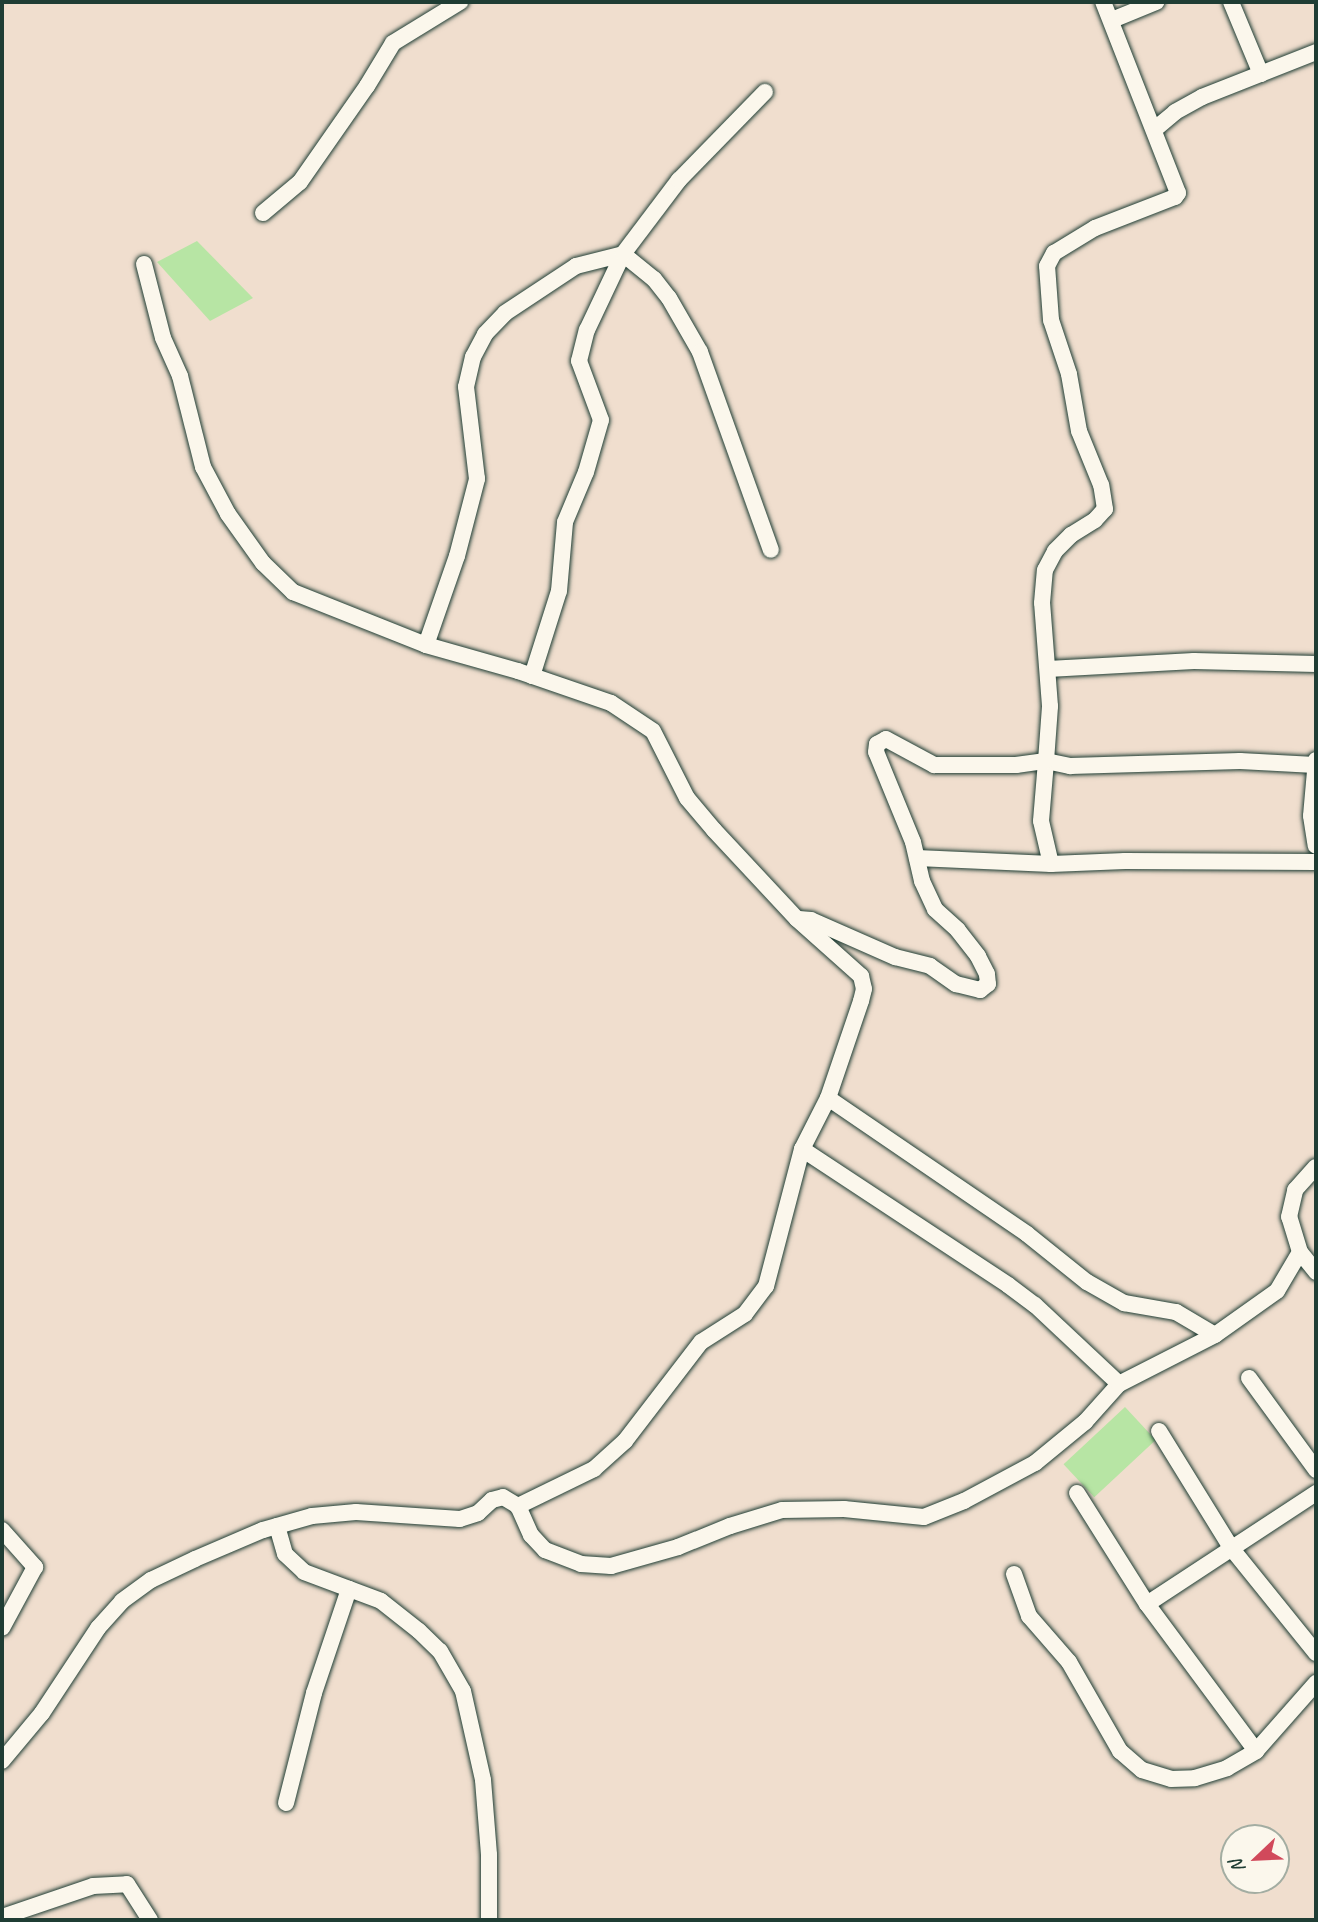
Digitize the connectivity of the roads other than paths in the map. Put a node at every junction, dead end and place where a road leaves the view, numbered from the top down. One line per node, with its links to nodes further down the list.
1 (460, 2): 10 (street)
2 (1103, 2): 5 (street)
3 (1156, 2): 5 (street)
4 (1231, 2): 7 (street)
5 (1112, 20): 9 (street)
6 (1316, 52): 7 (street)
7 (1261, 74): 9 (street)
8 (765, 92): 11 (street)
9 (1154, 129): 16 (street)
10 (263, 213)
11 (623, 254): 13 (street); 14 (street); 17 (street)
12 (144, 264): 14 (street)
13 (771, 550)
14 (426, 645): 17 (street)
15 (1316, 664): 16 (street)
16 (1048, 669): 18 (street)
17 (532, 676): 24 (street)
18 (1046, 761): 19 (street); 21 (street); 23 (street)
19 (1316, 763): 20 (street)
20 (1316, 846)
21 (917, 858): 23 (street); 24 (street)
22 (1316, 862): 23 (street)
23 (1051, 864)
24 (797, 919): 25 (street)
25 (828, 1098): 26 (street); 30 (street)
26 (802, 1149): 32 (street); 37 (street)
27 (1316, 1167): 28 (street)
28 (1300, 1252): 29 (street); 30 (street)
29 (1316, 1272)
30 (1215, 1335): 32 (street)
31 (1249, 1378): 34 (street)
32 (1119, 1384): 37 (street)
33 (1159, 1431): 40 (street)
34 (1316, 1470)
35 (1077, 1493): 43 (street)
36 (1316, 1493): 40 (street)
37 (518, 1506): 38 (street)
38 (277, 1526): 42 (street); 48 (street)
39 (2, 1530): 44 (street)
40 (1232, 1549): 43 (street); 45 (street)
41 (1014, 1574): 47 (street)
42 (349, 1589): 49 (street); 52 (street)
43 (1147, 1604): 47 (street)
44 (2, 1628)
45 (1316, 1653)
46 (1316, 1683): 47 (street)
47 (1256, 1751)
48 (2, 1762)
49 (286, 1803)
50 (2, 1917): 51 (street)
51 (150, 1920)
52 (489, 1920)

